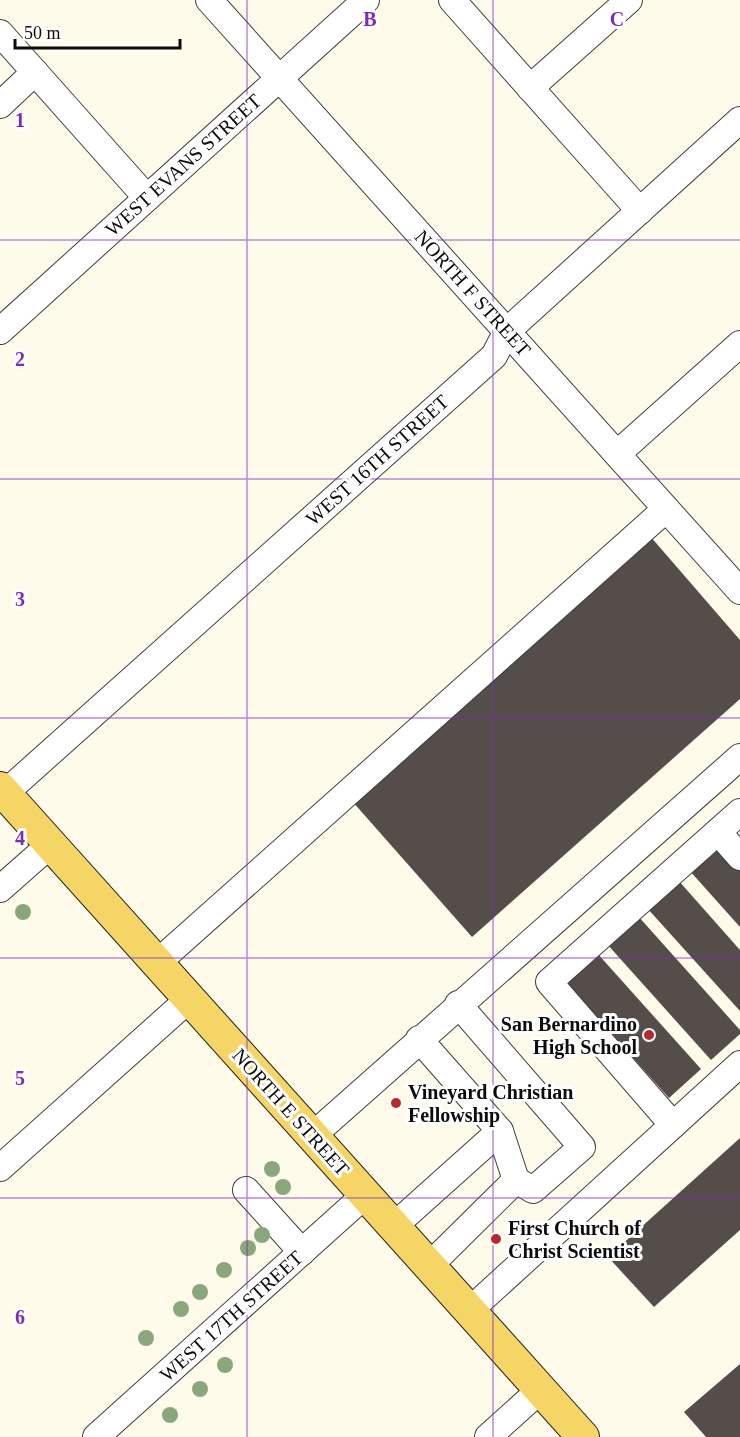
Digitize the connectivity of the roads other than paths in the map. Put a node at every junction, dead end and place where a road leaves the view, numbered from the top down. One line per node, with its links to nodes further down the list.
1 (210, 0): 7 (street, NORTH F STREET)
2 (366, 0): 7 (street, WEST EVANS STREET)
3 (452, 0): 8 (street)
4 (628, 0): 8 (street)
5 (0, 33): 6 (street)
6 (35, 72): 9 (street); 11 (street)
7 (279, 78): 11 (street, WEST EVANS STREET); 14 (street, NORTH F STREET)
8 (530, 88): 12 (street)
9 (0, 105)
10 (740, 120): 12 (street, WEST 16TH STREET)
11 (147, 198): 13 (street, WEST EVANS STREET)
12 (640, 211): 14 (street, WEST 16TH STREET)
13 (0, 331)
14 (507, 331): 16 (street, NORTH F STREET); 20 (street, WEST 16TH STREET)
15 (740, 344): 16 (street)
16 (617, 454): 17 (street, NORTH F STREET)
17 (666, 508): 18 (street, NORTH F STREET); 26 (street)
18 (739, 587)
19 (740, 757): 28 (street)
20 (2, 790): 23 (main road, NORTH E STREET)
21 (740, 812): 22 (street)
22 (718, 832): 24 (street); 31 (street)
23 (51, 844): 25 (street); 26 (main road, NORTH E STREET)
24 (740, 857)
25 (0, 890)
26 (157, 963): 27 (main road, NORTH E STREET)
27 (189, 999): 33 (main road, NORTH E STREET); 34 (street)
28 (458, 1004): 29 (street); 35 (street)
29 (419, 1039): 32 (street); 33 (street)
30 (740, 1064): 31 (street)
31 (673, 1125): 41 (street)
32 (500, 1131): 35 (street); 38 (street)
33 (312, 1136): 37 (main road, NORTH E STREET)
34 (0, 1168)
35 (516, 1180): 40 (street)
36 (246, 1190): 39 (street)
37 (365, 1195): 38 (main road, NORTH E STREET); 39 (street, WEST 17TH STREET)
38 (393, 1227): 40 (main road, NORTH E STREET)
39 (302, 1252): 43 (street, WEST 17TH STREET)
40 (429, 1266): 41 (main road, NORTH E STREET)
41 (469, 1311): 42 (main road, NORTH E STREET)
42 (540, 1390): 44 (street); 45 (main road, NORTH E STREET)
43 (96, 1437)
44 (488, 1437)
45 (583, 1437)

